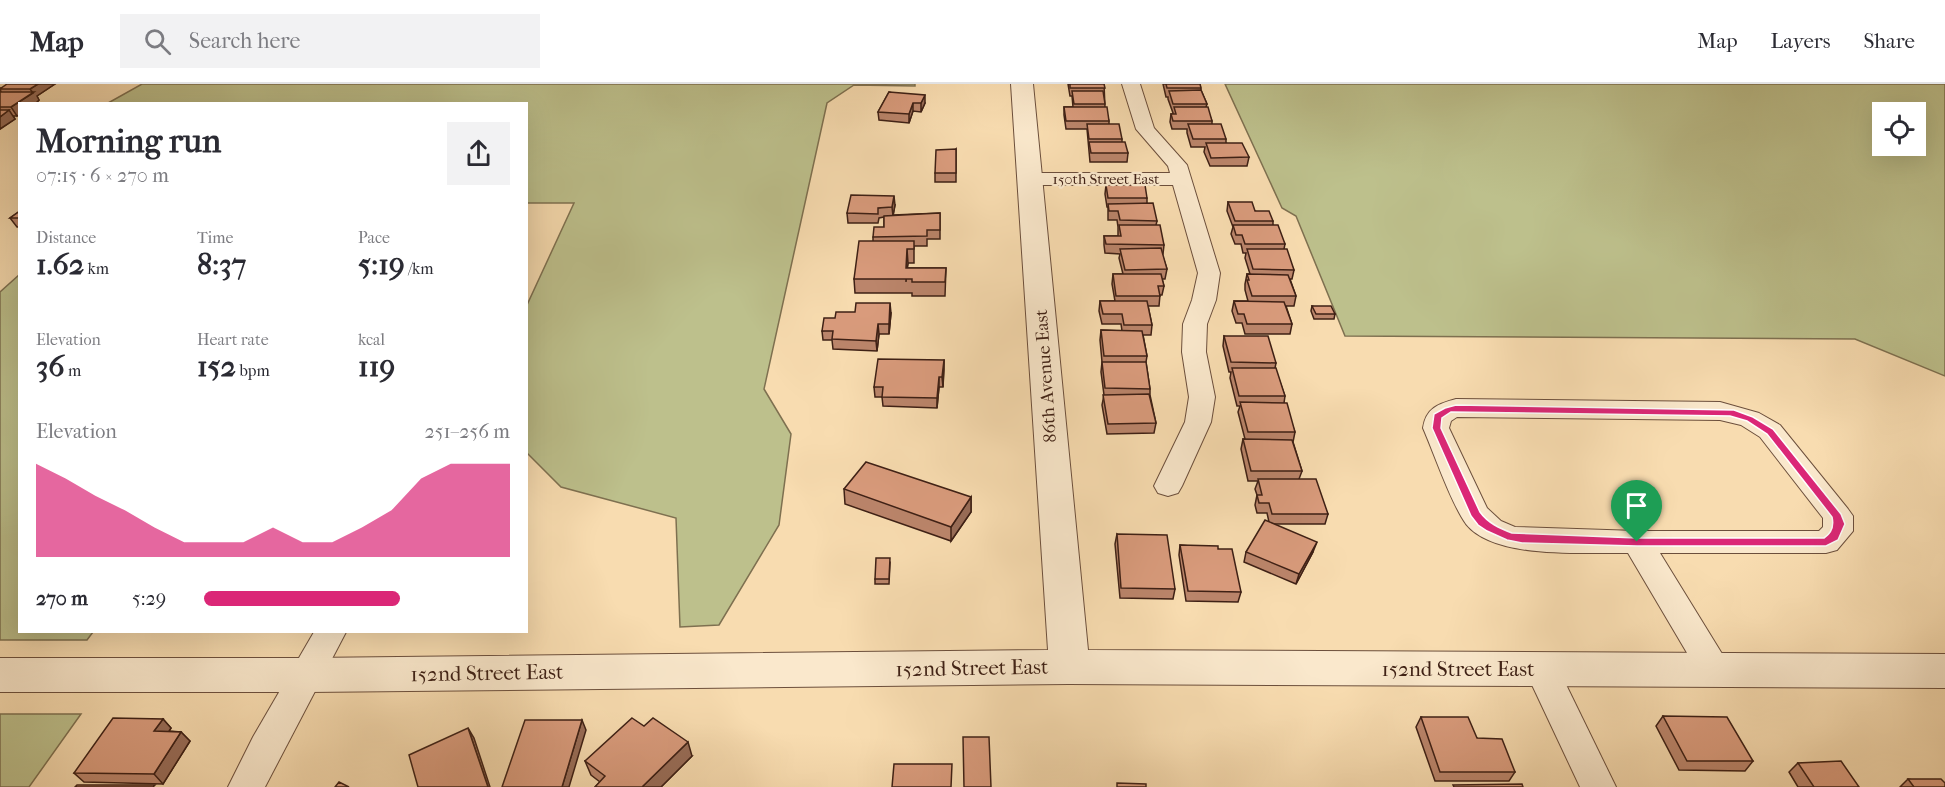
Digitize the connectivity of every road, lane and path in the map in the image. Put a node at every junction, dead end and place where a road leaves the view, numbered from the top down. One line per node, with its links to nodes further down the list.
1 (1022, 84): 3 (street, 86th Avenue East)
2 (1131, 84): 4 (street)
3 (1030, 179): 4 (street, 150th Street East); 8 (street, 86th Avenue East)
4 (1182, 179): 5 (street)
5 (1168, 486)
6 (1637, 542): 6 (street); 10 (street)
7 (330, 633): 13 (street)
8 (1069, 668): 9 (street, 152nd Street East); 13 (street, 152nd Street East)
9 (1542, 670): 10 (street, 152nd Street East); 15 (street)
10 (1715, 670): 11 (street, 152nd Street East)
11 (1945, 671)
12 (0, 675): 13 (street, 152nd Street East)
13 (309, 675): 14 (street)
14 (246, 787)
15 (1598, 787)

